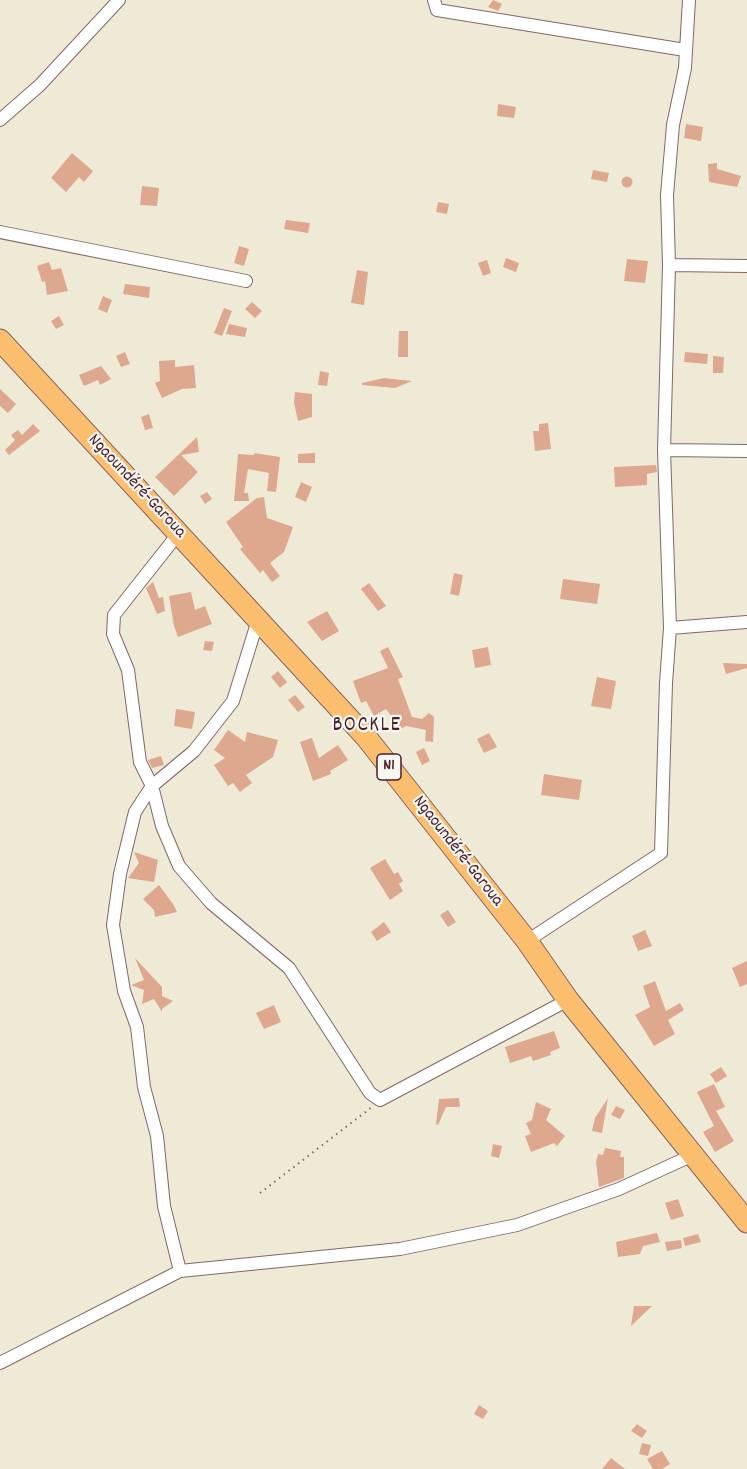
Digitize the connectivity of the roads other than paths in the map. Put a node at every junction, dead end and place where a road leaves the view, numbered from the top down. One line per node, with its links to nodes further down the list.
1 (119, 0): 5 (street)
2 (434, 0): 4 (street)
3 (689, 0): 4 (street)
4 (685, 50): 7 (street)
5 (0, 120)
6 (0, 232): 9 (street)
7 (669, 265): 8 (street); 11 (street)
8 (747, 266)
9 (246, 281)
10 (0, 340): 13 (highway, Ngaoundéré-Garoua / N1)
11 (664, 450): 12 (street); 16 (street)
12 (747, 451)
13 (178, 534): 14 (highway, Ngaoundéré-Garoua / N1); 17 (street)
14 (258, 620): 17 (street); 18 (highway, Ngaoundéré-Garoua / N1)
15 (747, 622): 16 (street)
16 (670, 628): 18 (street)
17 (152, 786): 19 (street); 22 (street)
18 (527, 941): 19 (highway, Ngaoundéré-Garoua / N1)
19 (568, 1000): 20 (highway, Ngaoundéré-Garoua / N1)
20 (693, 1155): 21 (highway, Ngaoundéré-Garoua / N1); 22 (street)
21 (747, 1222)
22 (180, 1271): 23 (street)
23 (0, 1363)

